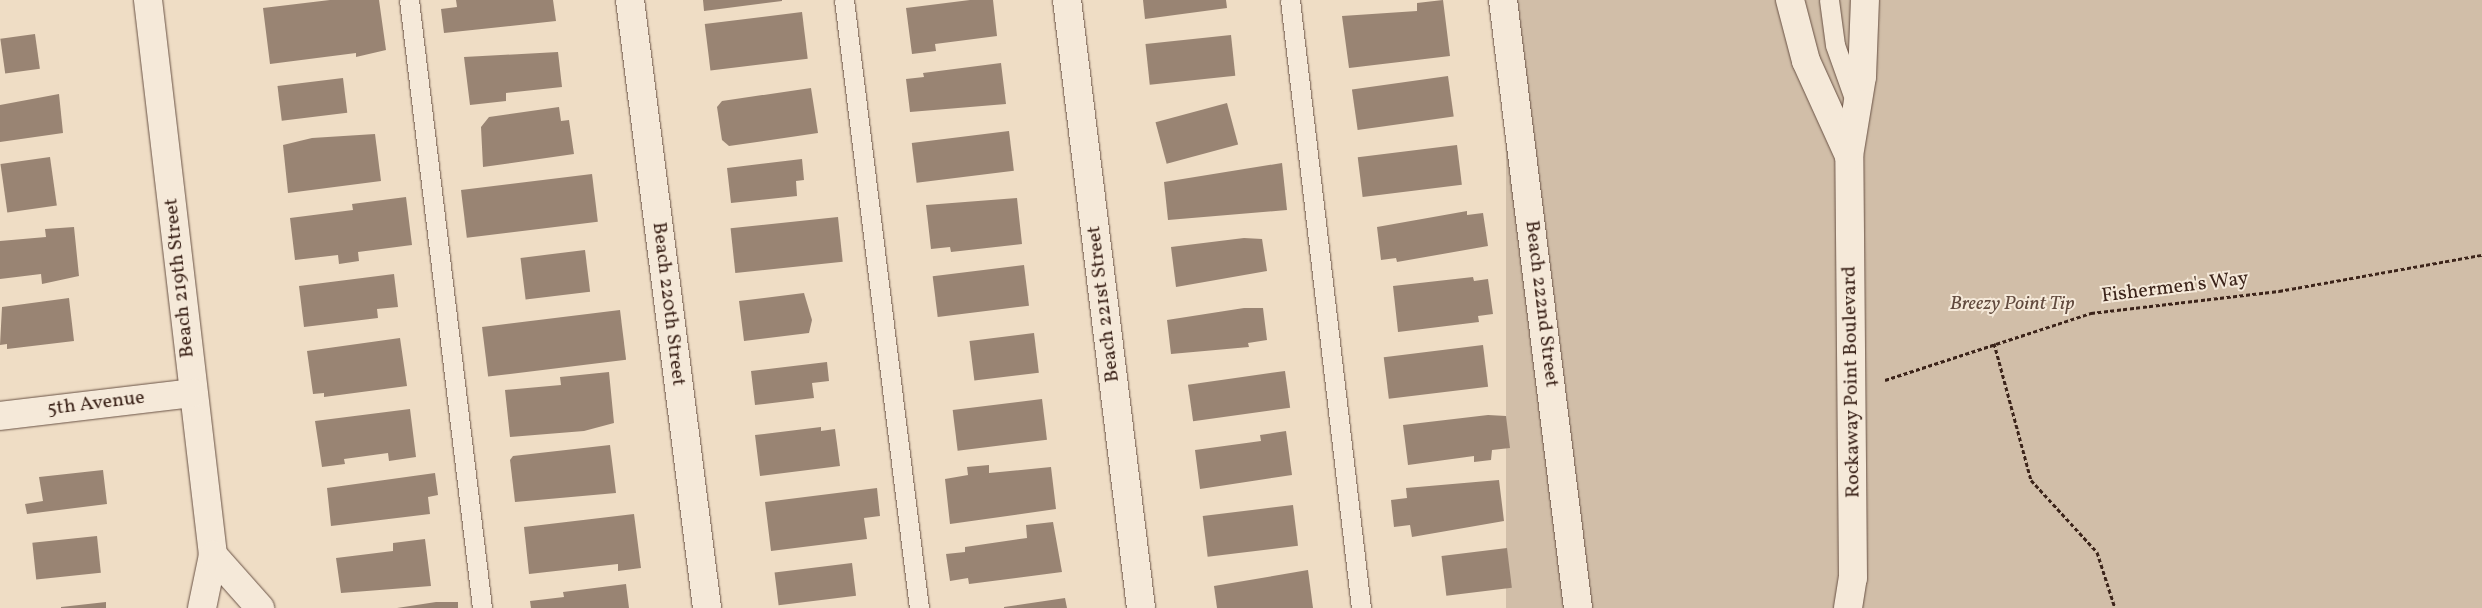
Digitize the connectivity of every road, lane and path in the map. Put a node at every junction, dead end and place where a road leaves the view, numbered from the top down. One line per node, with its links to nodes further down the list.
1 (148, 0): 16 (street, Beach 219th Street)
2 (409, 0): 23 (lane)
3 (630, 0): 24 (street, Beach 220th Street)
4 (844, 0): 25 (lane)
5 (1067, 0): 26 (street, Beach 221st Street)
6 (1290, 0): 27 (lane)
7 (1503, 0): 28 (street, Beach 222nd Street)
8 (1790, 0): 12 (street, Rockaway Point Boulevard)
9 (1829, 0): 11 (lane)
10 (1865, 0): 11 (street, Rockaway Point Boulevard)
11 (1857, 108): 12 (street, Rockaway Point Boulevard)
12 (1849, 156): 15 (street, Rockaway Point Boulevard)
13 (2482, 254): 14 (path, Fishermen's Way)
14 (1994, 343): 15 (path, Fishermen's Way); 30 (path)
15 (1851, 391): 29 (street, Rockaway Point Boulevard)
16 (193, 393): 17 (street, 5th Avenue); 18 (street, Beach 219th Street)
17 (0, 416)
18 (213, 555): 19 (street); 20 (street, Beach 219th Street)
19 (234, 577): 21 (street); 22 (street)
20 (202, 608)
21 (237, 608)
22 (260, 608)
23 (482, 608)
24 (707, 608)
25 (919, 608)
26 (1141, 608)
27 (1360, 608)
28 (1578, 608)
29 (1848, 608)
30 (2115, 608)

